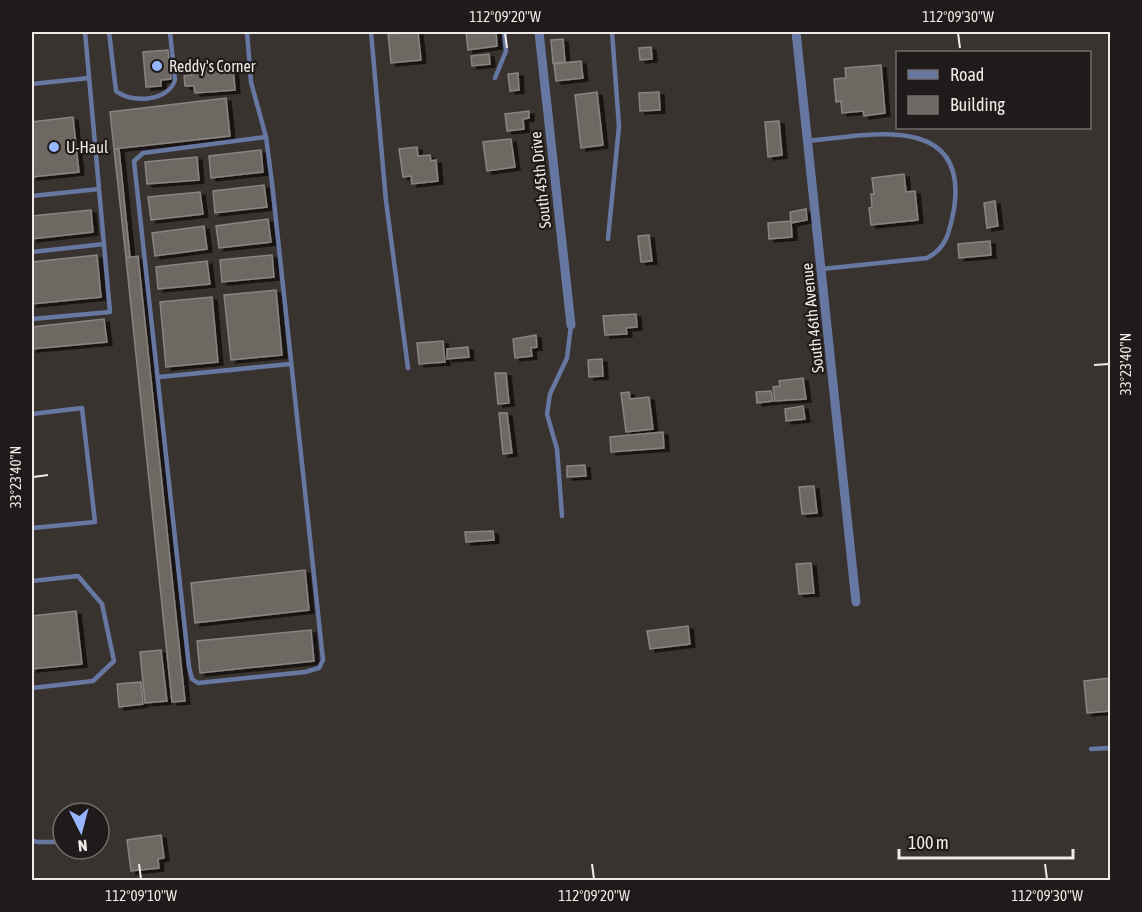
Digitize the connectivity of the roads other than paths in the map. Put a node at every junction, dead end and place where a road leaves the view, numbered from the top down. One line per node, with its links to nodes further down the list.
1 (85, 32): 10 (lane)
2 (109, 32): 3 (lane)
3 (170, 32)
4 (247, 32): 13 (lane)
5 (371, 32): 24 (lane)
6 (504, 32): 11 (lane)
7 (539, 32): 22 (street, South 45th Drive)
8 (612, 32): 17 (lane)
9 (796, 32): 14 (street, South 46th Avenue)
10 (89, 78): 12 (lane); 15 (lane)
11 (495, 78)
12 (32, 84)
13 (266, 137): 23 (lane); 25 (lane)
14 (808, 141): 20 (street, South 46th Avenue); 20 (lane)
15 (99, 189): 16 (lane); 18 (lane)
16 (32, 196)
17 (608, 239)
18 (104, 244): 19 (lane); 21 (lane)
19 (32, 252)
20 (822, 268): 30 (street, South 46th Avenue)
21 (32, 319)
22 (571, 325): 27 (lane)
23 (290, 364): 25 (lane); 25 (lane)
24 (408, 368)
25 (159, 377)
26 (32, 414): 28 (lane)
27 (562, 516)
28 (32, 528)
29 (32, 581): 31 (lane)
30 (856, 602)
31 (32, 688)
32 (1110, 748): 33 (lane)
33 (1090, 750)
34 (32, 840): 35 (lane)
35 (51, 842)

